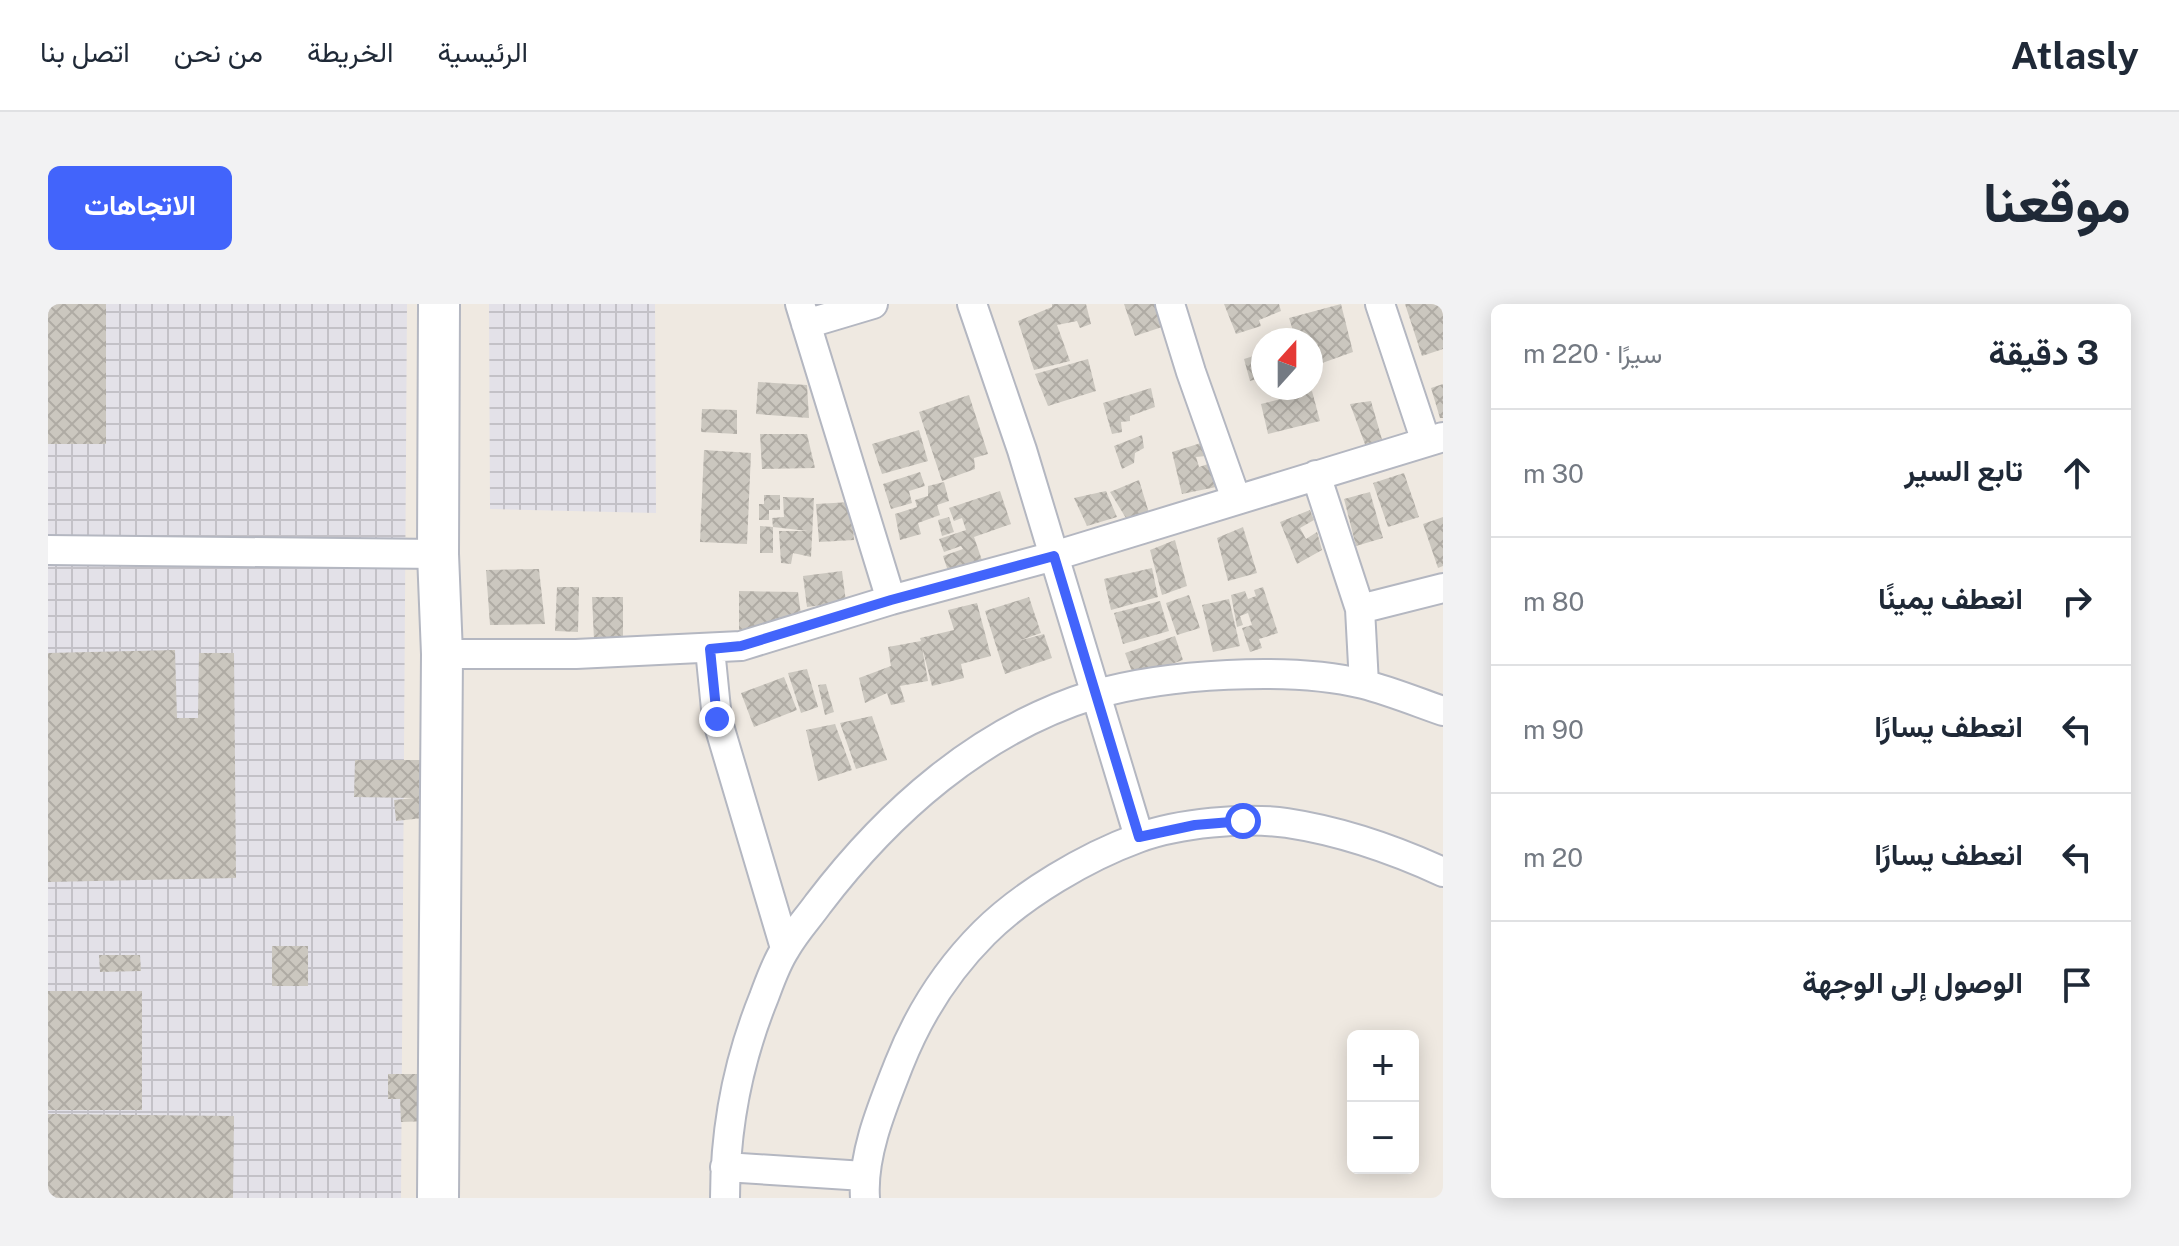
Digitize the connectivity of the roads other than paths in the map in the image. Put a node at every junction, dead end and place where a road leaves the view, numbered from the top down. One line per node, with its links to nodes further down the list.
1 (439, 304): 11 (street)
2 (873, 304): 6 (street)
3 (972, 304): 12 (street)
4 (1170, 304): 9 (street)
5 (1380, 304): 7 (street)
6 (803, 314): 14 (street)
7 (1435, 439): 8 (street)
8 (1316, 475): 9 (street); 15 (street)
9 (1236, 499): 12 (street)
10 (48, 550): 11 (street)
11 (438, 554): 17 (street)
12 (1054, 556): 14 (street); 19 (street)
13 (1443, 588): 15 (street)
14 (891, 600): 16 (street)
15 (1360, 609): 18 (street)
16 (710, 649): 17 (street); 23 (street)
17 (442, 654): 26 (street)
18 (1364, 684): 19 (street); 20 (street)
19 (1094, 695): 21 (street); 23 (street)
20 (1443, 711)
21 (1139, 837): 22 (street); 25 (street)
22 (1443, 872)
23 (785, 948): 24 (street)
24 (725, 1167): 25 (street); 27 (street)
25 (864, 1187)
26 (438, 1198)
27 (725, 1198)

